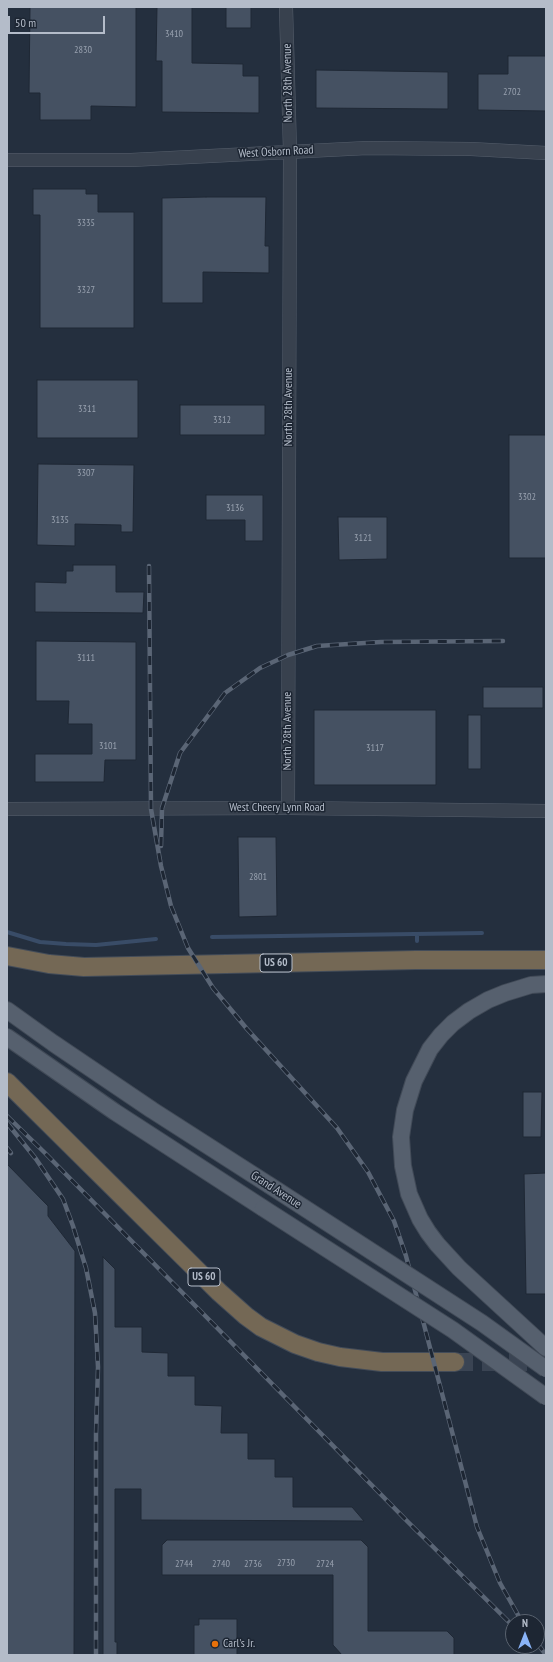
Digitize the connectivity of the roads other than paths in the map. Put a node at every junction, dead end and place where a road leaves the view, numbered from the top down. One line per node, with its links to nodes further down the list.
1 (286, 7): 2 (street, North 28th Avenue)
2 (290, 151): 3 (street, West Osborn Road); 4 (street, West Osborn Road); 5 (street, North 28th Avenue)
3 (546, 153)
4 (7, 160)
5 (288, 808): 6 (street, West Cheery Lynn Road); 7 (street, West Cheery Lynn Road)
6 (7, 809)
7 (546, 811)
8 (7, 956): 9 (highway, US 60)
9 (546, 960)
10 (546, 984): 14 (main road)
11 (7, 1010): 16 (main road, Grand Avenue, bridge)
12 (7, 1037): 17 (main road, Grand Avenue, bridge)
13 (7, 1082): 15 (highway, US 60)
14 (546, 1348)
15 (455, 1362)
16 (546, 1369)
17 (546, 1397)

